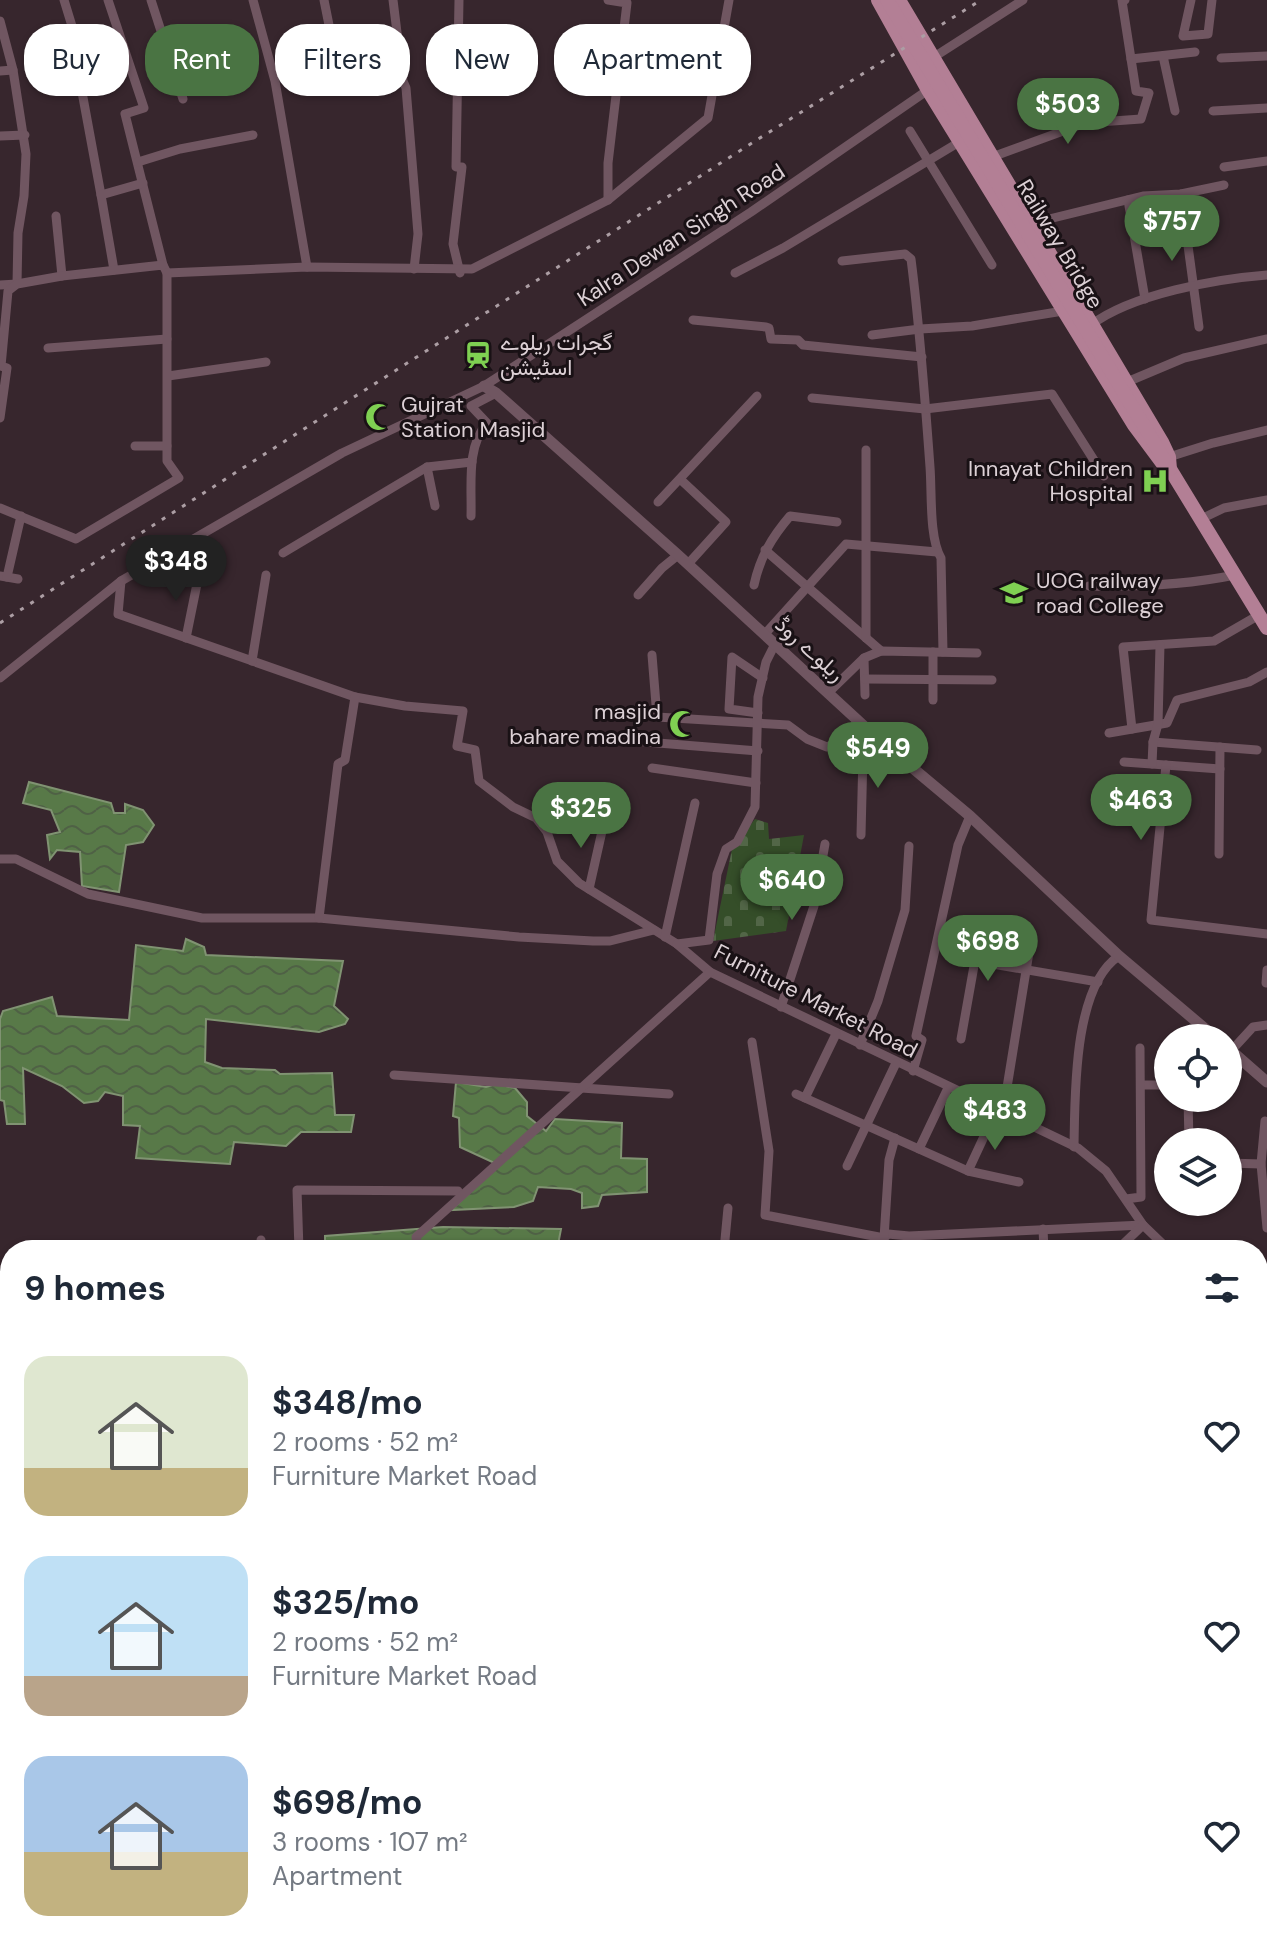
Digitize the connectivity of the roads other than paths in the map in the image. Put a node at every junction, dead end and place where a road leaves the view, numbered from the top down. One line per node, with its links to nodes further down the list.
1 (64, 0): 45 (street)
2 (108, 0): 39 (street)
3 (151, 0): 28 (street)
4 (253, 0): 52 (street)
5 (324, 0): 18 (street)
6 (393, 0): 54 (street)
7 (459, 0): 56 (street)
8 (608, 0): 46 (street)
9 (729, 0): 46 (street)
10 (878, 0): 27 (main road)
11 (887, 0): 88 (main road, Railway Bridge, bridge)
12 (899, 0): 22 (main road)
13 (1023, 0): 22 (street)
14 (1125, 0): 24 (street)
15 (1191, 0): 16 (street)
16 (1212, 0)
17 (0, 21): 25 (street)
18 (329, 24)
19 (1195, 52): 20 (street)
20 (1163, 56): 24 (street); 30 (street)
21 (1267, 56): 23 (street)
22 (934, 57): 37 (main road)
23 (1221, 58)
24 (1131, 59): 37 (street)
25 (13, 70): 26 (street); 33 (street)
26 (0, 71)
27 (928, 90): 36 (main road); 77 (street, Kalra Dewan Singh Road)
28 (183, 99)
29 (1267, 108): 31 (street)
30 (1175, 111)
31 (1213, 111)
32 (910, 131): 38 (street)
33 (25, 135): 35 (street); 60 (street)
34 (253, 135): 39 (street)
35 (0, 136)
36 (961, 141): 38 (street); 64 (main road)
37 (992, 157): 66 (main road)
38 (929, 161): 51 (street); 57 (street)
39 (138, 162): 42 (street)
40 (1267, 162): 41 (street)
41 (1224, 167)
42 (143, 183): 45 (street); 53 (street)
43 (1224, 185): 44 (street)
44 (1181, 194): 47 (street); 62 (street)
45 (101, 195): 55 (street)
46 (608, 200): 56 (street)
47 (1128, 200): 49 (street); 63 (street)
48 (56, 216): 59 (street)
49 (1049, 219)
50 (842, 261): 68 (street)
51 (992, 265)
52 (307, 267): 53 (street); 54 (street)
53 (165, 269): 55 (street); 70 (street)
54 (414, 269): 56 (street)
55 (114, 270): 59 (street)
56 (460, 272)
57 (735, 273)
58 (1267, 275): 62 (street)
59 (62, 276): 60 (street)
60 (17, 284): 61 (street); 82 (street)
61 (0, 285)
62 (1192, 287): 63 (street); 67 (street)
63 (1145, 299): 66 (street)
64 (1063, 311): 68 (street); 88 (main road)
65 (693, 320): 73 (street)
66 (1091, 325): 76 (main road)
67 (1199, 327)
68 (920, 329): 69 (street); 73 (street)
69 (872, 335)
70 (167, 339): 72 (street); 75 (street)
71 (1267, 339): 76 (street)
72 (48, 348)
73 (922, 357): 81 (street)
74 (266, 362): 75 (street)
75 (168, 376): 85 (street)
76 (1127, 382): 88 (main road)
77 (484, 386): 78 (street, ریلوے روڈ); 111 (street, Kalra Dewan Singh Road)
78 (496, 393): 87 (street); 104 (street, ریلوے روڈ)
79 (757, 396): 91 (street)
80 (812, 398): 81 (street)
81 (925, 409): 90 (street); 102 (street)
82 (0, 418)
83 (1267, 430): 88 (street)
84 (135, 446): 85 (street)
85 (167, 446): 96 (street)
86 (866, 450): 100 (street)
87 (472, 462): 89 (street); 97 (street)
88 (1170, 463): 98 (main road)
89 (427, 467): 94 (street); 103 (street)
90 (1104, 476)
91 (680, 479): 93 (street); 105 (street)
92 (1267, 500): 98 (street)
93 (658, 502)
94 (435, 506)
95 (0, 508): 96 (street)
96 (21, 516): 109 (street)
97 (471, 516)
98 (1201, 519): 108 (main road)
99 (837, 522): 101 (street)
100 (866, 546): 102 (street); 114 (street); 119 (street)
101 (765, 550): 112 (street); 114 (street)
102 (937, 552): 123 (street)
103 (283, 553)
104 (678, 555): 105 (street, ریلوے روڈ); 115 (street)
105 (688, 564): 117 (street, ریلوے روڈ)
106 (199, 574): 118 (street)
107 (266, 575): 127 (street)
108 (1235, 575): 113 (street); 116 (main road)
109 (4, 576): 110 (street)
110 (18, 579)
111 (121, 581): 118 (street, Furniture Market Road); 129 (street, Kalra Dewan Singh Road)
112 (754, 585)
113 (1089, 586)
114 (808, 587): 117 (street); 119 (street)
115 (638, 595)
116 (1263, 621): 121 (street)
117 (764, 635): 120 (street, ریلوے روڈ)
118 (186, 638): 127 (street, Furniture Market Road)
119 (866, 638): 122 (street)
120 (775, 644): 130 (street, Furniture Market Road); 134 (street, ریلوے روڈ)
121 (1160, 645): 140 (street); 142 (street)
122 (881, 651): 123 (street); 126 (street)
123 (938, 652): 124 (street); 132 (street)
124 (977, 653)
125 (652, 655): 141 (street)
126 (864, 658): 131 (street); 134 (street)
127 (252, 661): 136 (street, Furniture Market Road)
128 (1267, 672): 140 (street)
129 (0, 678)
130 (763, 678): 138 (street, Furniture Market Road); 138 (street)
131 (865, 679): 132 (street); 135 (street)
132 (933, 679): 133 (street); 137 (street)
133 (992, 680)
134 (828, 693): 139 (street, ریلوے روڈ)
135 (865, 695)
136 (355, 697): 164 (street, Furniture Market Road); 165 (street)
137 (933, 700)
138 (758, 713): 141 (street, Furniture Market Road)
139 (859, 721): 141 (street); 144 (street, ریلوے روڈ)
140 (1158, 724): 142 (street); 146 (street)
141 (758, 725): 149 (street, Furniture Market Road)
142 (1132, 729): 143 (street)
143 (1109, 733)
144 (878, 739): 157 (street, ریلوے روڈ); 159 (street)
145 (633, 741): 149 (street)
146 (1153, 742): 147 (street); 151 (street)
147 (1220, 747): 148 (street); 154 (street)
148 (1257, 750)
149 (758, 751): 155 (street, Furniture Market Road)
150 (1124, 762): 151 (street)
151 (1152, 764): 152 (street)
152 (1166, 765): 154 (street); 169 (street)
153 (652, 768): 155 (street)
154 (1220, 769): 162 (street)
155 (756, 783): 171 (street, Furniture Market Road)
156 (695, 803): 170 (street)
157 (970, 816): 172 (street, ریلوے روڈ); 190 (street)
158 (605, 818): 164 (street)
159 (861, 835)
160 (825, 844): 179 (street)
161 (909, 846): 186 (street)
162 (1219, 854)
163 (0, 859): 165 (street)
164 (589, 889): 167 (street, Furniture Market Road)
165 (319, 918): 167 (street)
166 (982, 921): 173 (street)
167 (654, 930): 170 (street, Furniture Market Road)
168 (1032, 934): 175 (street)
169 (1267, 934)
170 (665, 937): 171 (street, Furniture Market Road)
171 (677, 944): 176 (street, Furniture Market Road)
172 (1119, 956): 177 (street); 180 (street, ریلوے روڈ)
173 (975, 961): 175 (street); 184 (street)
174 (1267, 970): 178 (street)
175 (1026, 971): 177 (street); 198 (street)
176 (710, 972): 179 (street, Furniture Market Road); 195 (street)
177 (1098, 982): 202 (street)
178 (1266, 983)
179 (781, 1007): 182 (street, Furniture Market Road)
180 (1199, 1024)
181 (1267, 1025): 183 (street)
182 (836, 1034): 186 (street, Furniture Market Road); 200 (street)
183 (1242, 1038)
184 (961, 1039)
185 (752, 1042): 215 (street)
186 (860, 1045): 189 (street, Furniture Market Road)
187 (1140, 1048): 193 (street)
188 (1242, 1060): 192 (street)
189 (896, 1063): 190 (street, Furniture Market Road); 200 (street)
190 (913, 1071): 196 (street, Furniture Market Road)
191 (394, 1075): 195 (street)
192 (1267, 1082)
193 (1141, 1085): 194 (street); 210 (street)
194 (1154, 1085)
195 (580, 1087): 197 (street); 217 (street)
196 (948, 1088): 198 (street, Furniture Market Road); 203 (street)
197 (669, 1094)
198 (1003, 1112): 202 (street, Furniture Market Road); 207 (street)
199 (1265, 1121): 205 (street)
200 (865, 1125): 201 (street); 206 (street)
201 (895, 1138): 203 (street); 215 (street)
202 (1074, 1147): 210 (street, Furniture Market Road)
203 (919, 1149): 207 (street)
204 (1242, 1163): 205 (street)
205 (1261, 1164): 213 (street)
206 (847, 1166)
207 (968, 1171): 208 (street)
208 (1019, 1182)
209 (458, 1191): 216 (street)
210 (1126, 1199): 212 (street, Furniture Market Road)
211 (728, 1208): 218 (street)
212 (1143, 1225): 214 (street); 221 (street); 222 (street, Furniture Market Road)
213 (1267, 1228)
214 (1043, 1229): 215 (street); 220 (street)
215 (886, 1236): 219 (street)
216 (299, 1240)
217 (417, 1240)
218 (725, 1240)
219 (886, 1240)
220 (1044, 1240)
221 (1127, 1240)
222 (1159, 1240)

